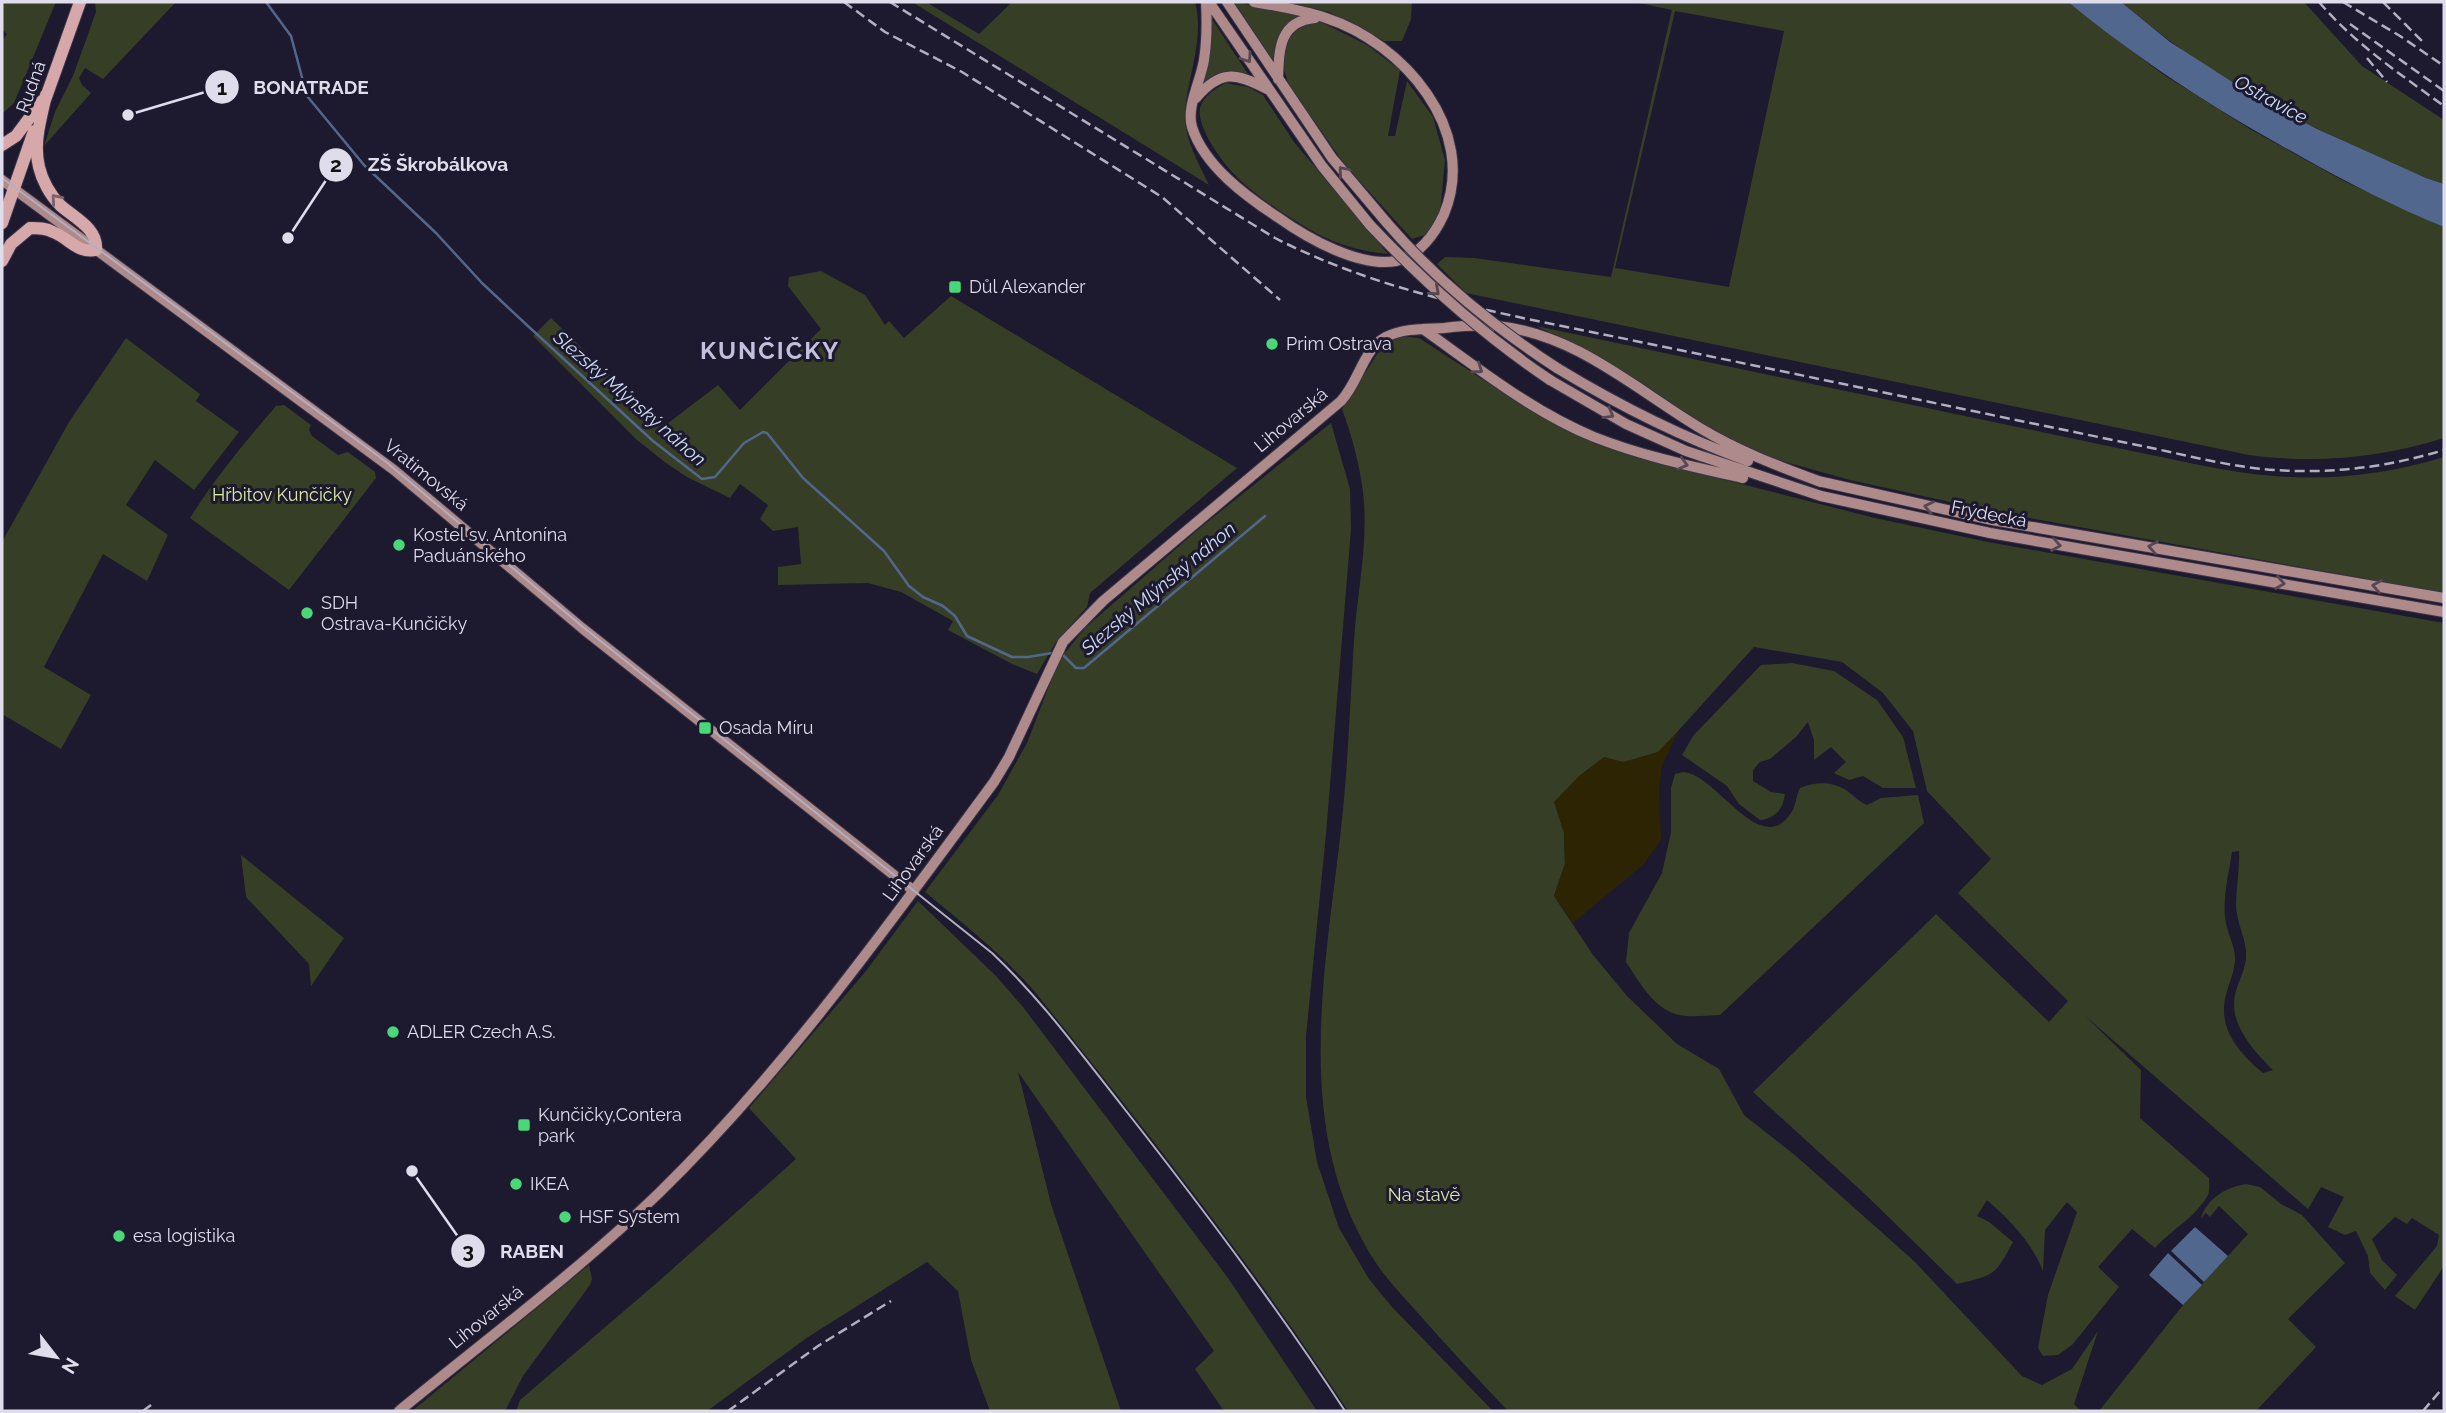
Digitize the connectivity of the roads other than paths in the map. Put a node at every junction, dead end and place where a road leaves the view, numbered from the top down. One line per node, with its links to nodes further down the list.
1 (80, 2): 8 (main road, Rudná)
2 (1208, 2): 7 (main road, Frýdecká, one-way to 7); 9 (main road)
3 (1227, 2): 6 (main road, Frýdecká)
4 (1254, 2): 5 (main road)
5 (1327, 18): 6 (main road); 9 (main road)
6 (1278, 79): 17 (main road, Frýdecká, one-way to 6, bridge)
7 (1268, 89): 9 (main road); 18 (main road, Frýdecká, one-way to 18, bridge)
8 (46, 95): 10 (main road); 12 (main road, Rudná); 14 (main road, one-way to 8)
9 (1194, 100)
10 (2, 145)
11 (2, 180): 12 (main road, Vratimovská)
12 (14, 189): 13 (main road, Rudná); 14 (main road, Vratimovská)
13 (2, 223)
14 (96, 250): 15 (main road); 21 (main road, Vratimovská)
15 (2, 261)
16 (1423, 329): 17 (main road, Lihovarská); 18 (main road, one-way to 18); 21 (main road, Lihovarská)
17 (1821, 482): 19 (main road, Frýdecká, one-way to 17)
18 (1821, 496): 20 (main road, Frýdecká, one-way to 20)
19 (2444, 598)
20 (2444, 612)
21 (914, 891): 22 (main road, Lihovarská)
22 (399, 1411)

